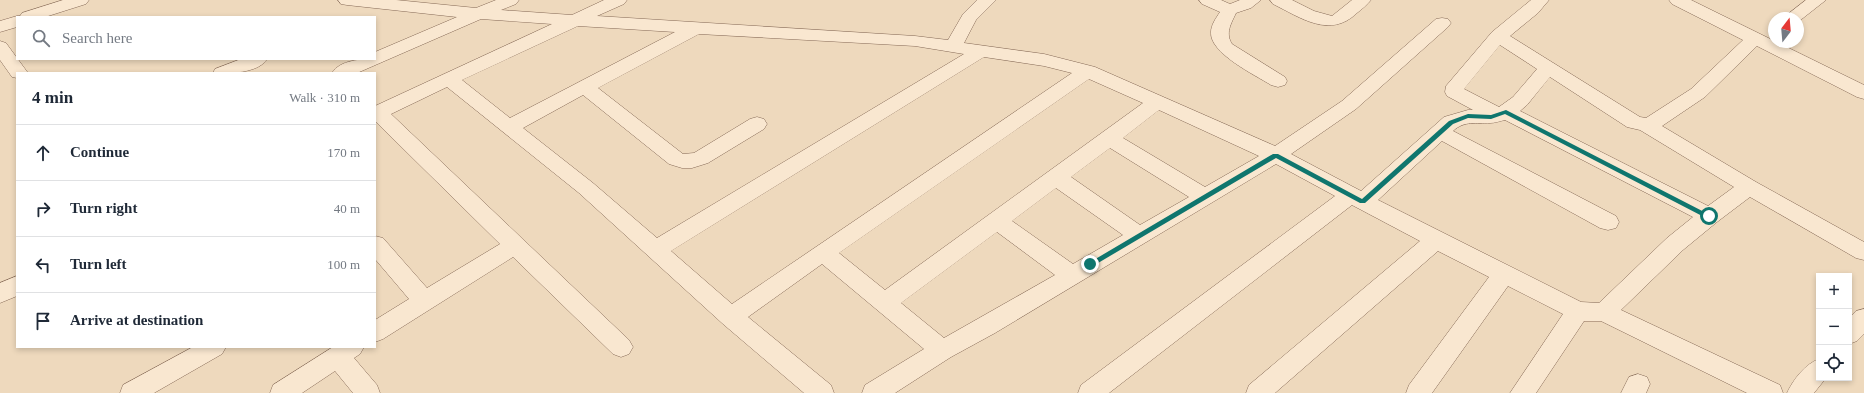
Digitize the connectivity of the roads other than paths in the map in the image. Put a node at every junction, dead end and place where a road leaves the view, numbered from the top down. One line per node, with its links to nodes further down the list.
1 (80, 0): 17 (street)
2 (347, 0): 13 (street)
3 (510, 0): 16 (street)
4 (618, 0): 19 (street)
5 (987, 0): 27 (street)
6 (1208, 0): 14 (street)
7 (1252, 0): 14 (street)
8 (1279, 0): 9 (street)
9 (1362, 0)
10 (1540, 0): 24 (street)
11 (1817, 0): 15 (street)
12 (1689, 2): 25 (street)
13 (402, 3): 16 (street); 18 (street)
14 (1230, 9): 38 (street)
15 (1800, 12)
16 (481, 14): 19 (street); 29 (street)
17 (31, 16)
18 (369, 16)
19 (578, 20): 23 (street); 37 (street)
20 (16, 21): 22 (street)
21 (1442, 23): 49 (street)
22 (0, 27)
23 (695, 29): 27 (street); 39 (street)
24 (1498, 36): 32 (street); 42 (street)
25 (1763, 37): 40 (street); 45 (street)
26 (0, 47): 34 (street)
27 (953, 47): 28 (street)
28 (982, 51): 33 (street); 61 (street)
29 (376, 58)
30 (255, 60): 35 (street)
31 (372, 60): 36 (street)
32 (1548, 67): 42 (street); 45 (street)
33 (1088, 71): 41 (street); 62 (street)
34 (18, 72)
35 (225, 72)
36 (342, 72)
37 (450, 80): 43 (street); 46 (street)
38 (1278, 81)
39 (585, 87): 44 (street); 46 (street)
40 (1864, 93)
41 (1158, 102): 48 (street); 49 (street)
42 (1502, 113): 47 (street); 54 (street)
43 (376, 114): 59 (street)
44 (757, 124)
45 (1646, 125): 51 (street)
46 (508, 127): 61 (street)
47 (1440, 132): 53 (street); 56 (street)
48 (1109, 138): 50 (street); 52 (street)
49 (1276, 155): 52 (street); 53 (street)
50 (1056, 177): 55 (street); 57 (street)
51 (1749, 187): 54 (street); 63 (street)
52 (1205, 196): 57 (street)
53 (1357, 199): 58 (street); 87 (street)
54 (1709, 216): 71 (street)
55 (997, 221): 65 (street); 69 (street)
56 (1608, 222)
57 (1139, 235): 65 (street)
58 (1436, 240): 64 (street); 88 (street)
59 (515, 245): 68 (street); 76 (street)
60 (377, 250): 68 (street)
61 (655, 250): 72 (street)
62 (823, 252): 69 (street); 72 (street)
63 (1864, 252)
64 (1504, 274): 70 (street); 89 (street)
65 (1072, 275): 78 (street)
66 (16, 286): 67 (street)
67 (0, 294)
68 (424, 300): 74 (street)
69 (885, 303): 78 (street)
70 (1578, 311): 71 (street); 90 (street)
71 (1604, 312): 81 (street)
72 (731, 317): 85 (street)
73 (1864, 318): 75 (street)
74 (376, 331)
75 (1852, 331)
76 (621, 347)
77 (212, 348): 82 (street)
78 (942, 350): 86 (street)
79 (345, 352): 83 (street); 84 (street)
80 (1816, 373): 91 (street)
81 (1760, 391)
82 (132, 393)
83 (282, 393)
84 (368, 393)
85 (822, 393)
86 (874, 393)
87 (1090, 393)
88 (1258, 393)
89 (1418, 393)
90 (1522, 393)
91 (1799, 393)

